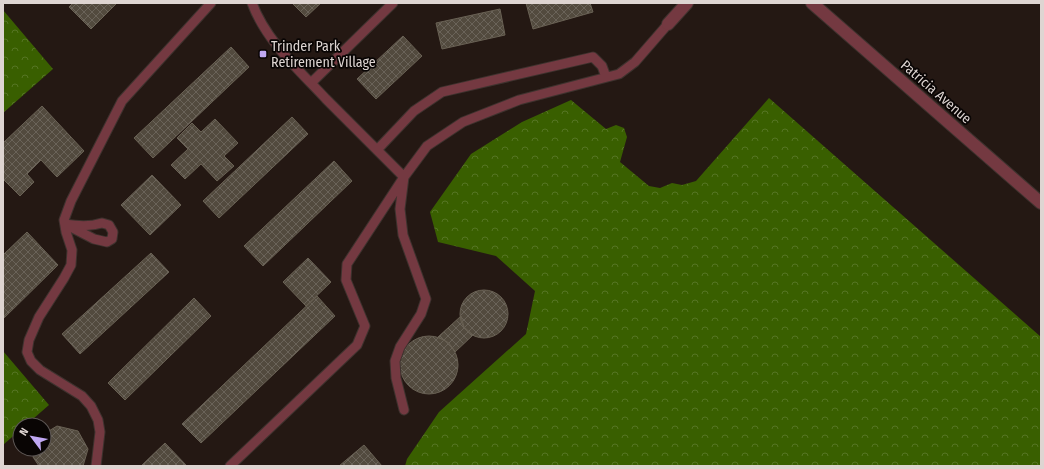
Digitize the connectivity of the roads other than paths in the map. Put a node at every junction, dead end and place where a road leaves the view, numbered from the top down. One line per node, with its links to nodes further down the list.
1 (211, 3): 12 (lane)
2 (252, 3): 8 (lane)
3 (393, 3): 8 (lane)
4 (687, 3): 6 (street)
5 (812, 3): 11 (street, Patricia Avenue)
6 (668, 24): 7 (lane)
7 (606, 77): 9 (lane); 10 (lane)
8 (311, 83): 9 (lane)
9 (377, 150): 10 (lane)
10 (404, 177): 13 (lane); 15 (lane)
11 (1041, 203)
12 (64, 224): 12 (lane); 14 (lane)
13 (404, 410)
14 (96, 466)
15 (230, 466)

